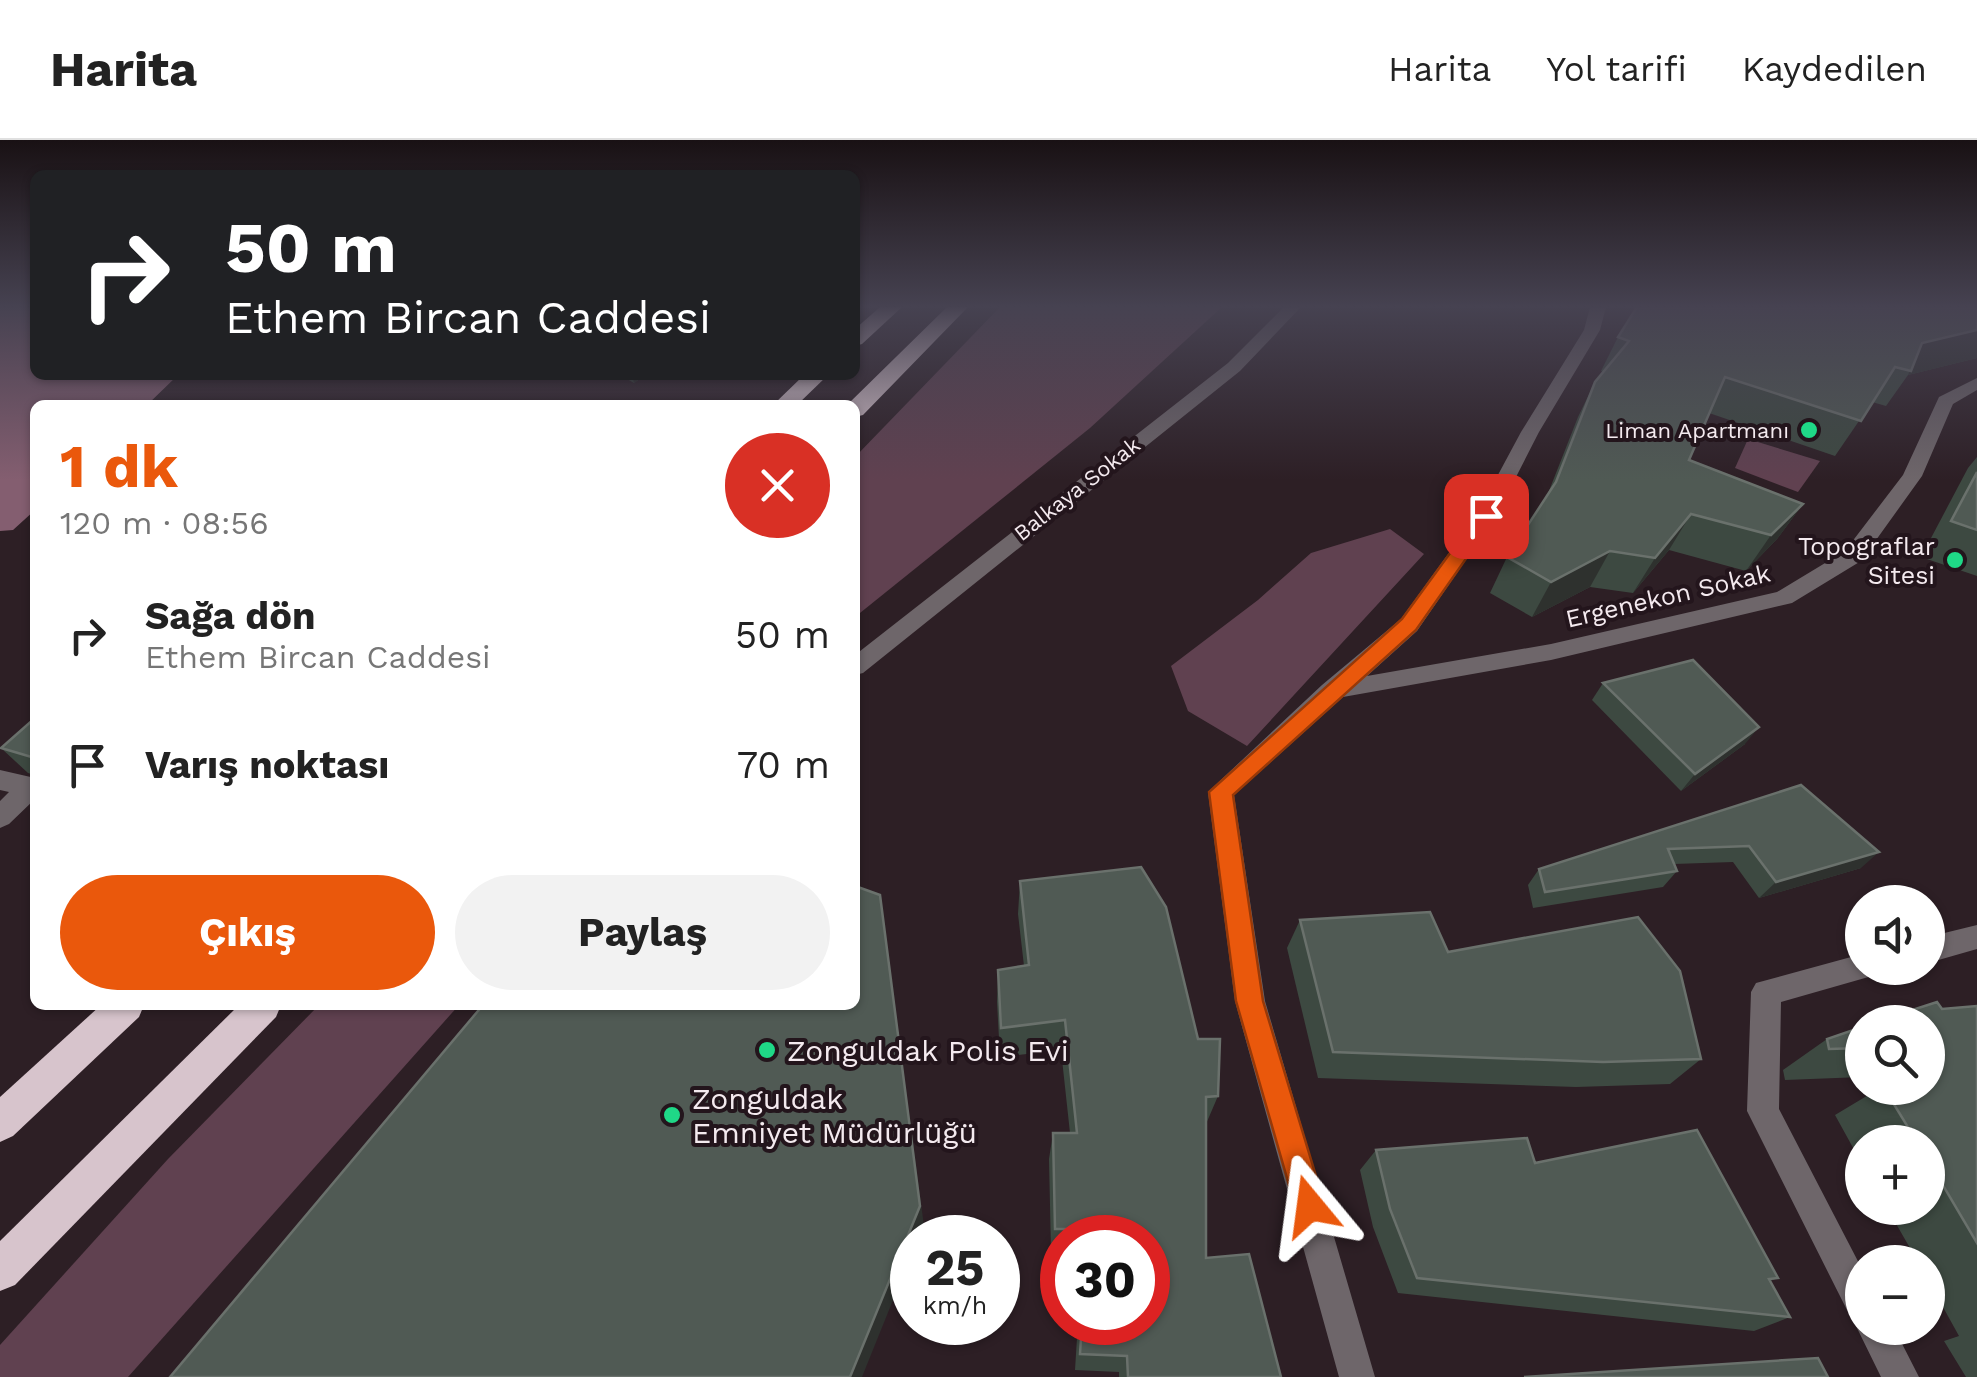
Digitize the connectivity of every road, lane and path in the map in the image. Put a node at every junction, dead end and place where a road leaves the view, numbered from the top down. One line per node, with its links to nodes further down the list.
1 (900, 365): 7 (highway)
2 (1236, 365): 8 (street, Balkaya Sokak)
3 (1571, 365): 9 (street)
4 (812, 380): 6 (highway)
5 (1977, 382): 9 (street, Ergenekon Sokak)
6 (790, 400)
7 (860, 405)
8 (860, 663)
9 (1330, 691): 23 (street)
10 (0, 780): 11 (street)
11 (30, 787)
12 (30, 788): 13 (street)
13 (0, 817)
14 (1974, 941): 15 (street)
15 (1945, 947)
16 (1845, 971): 21 (street)
17 (121, 1010): 19 (highway)
18 (258, 1010): 20 (highway)
19 (0, 1123)
20 (0, 1270)
21 (1845, 1271)
22 (1884, 1345): 24 (street)
23 (1357, 1377)
24 (1901, 1377)

